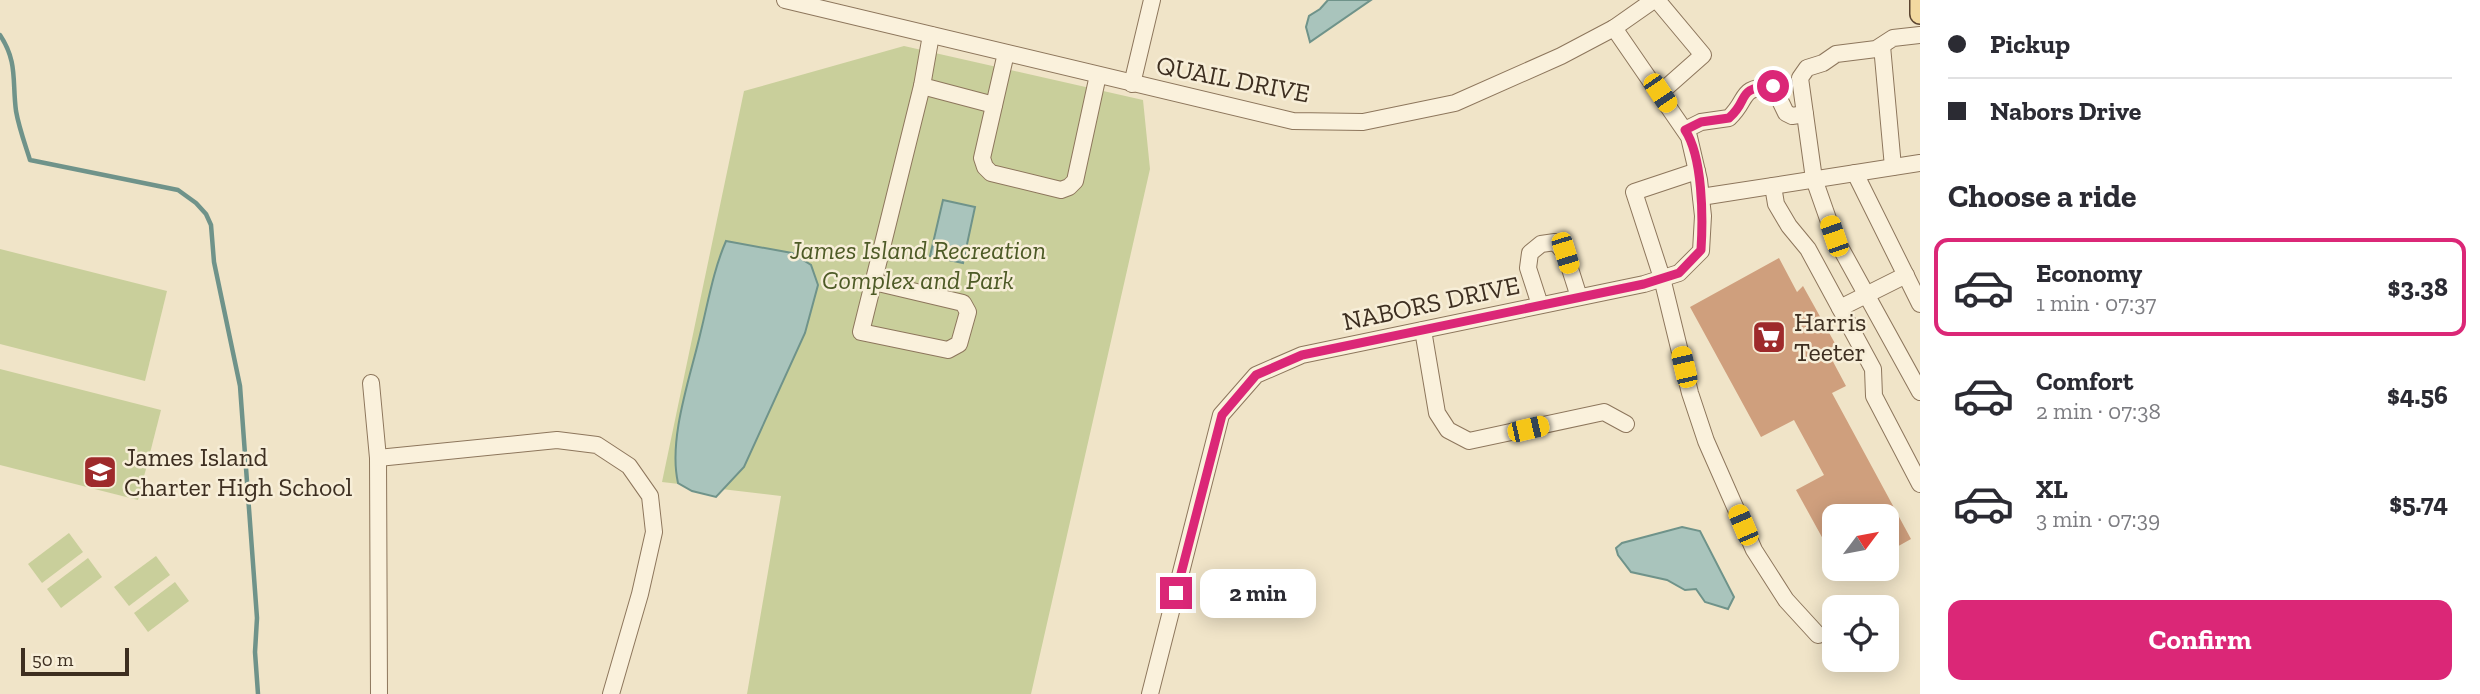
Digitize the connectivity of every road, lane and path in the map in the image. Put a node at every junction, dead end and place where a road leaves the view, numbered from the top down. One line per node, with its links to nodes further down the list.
1 (785, 0): 8 (street, QUAIL DRIVE)
2 (1152, 0): 12 (street)
3 (1656, 0): 6 (street, QUAIL DRIVE); 14 (street)
4 (1920, 0): 5 (main road)
5 (1920, 14)
6 (1614, 27): 12 (street, QUAIL DRIVE); 14 (street, NABORS DRIVE)
7 (1920, 35): 9 (street)
8 (931, 36): 10 (street, QUAIL DRIVE); 13 (street)
9 (1882, 46): 16 (street); 19 (street)
10 (1006, 53): 11 (street, QUAIL DRIVE); 15 (street)
11 (1098, 75): 12 (street, QUAIL DRIVE); 15 (street)
12 (1132, 84)
13 (922, 86): 15 (street); 27 (street)
14 (1660, 93): 17 (street, NABORS DRIVE)
15 (994, 105)
16 (1805, 114): 17 (street); 22 (street)
17 (1685, 130): 20 (street, NABORS DRIVE)
18 (1920, 163): 19 (street)
19 (1893, 167): 21 (street)
20 (1697, 171): 24 (street, NABORS DRIVE); 26 (street)
21 (1855, 173): 22 (street); 25 (street)
22 (1814, 179): 23 (street); 28 (street)
23 (1773, 186): 24 (street); 32 (street)
24 (1701, 197): 26 (street, NABORS DRIVE)
25 (1906, 275): 28 (street); 30 (street)
26 (1662, 278): 29 (street, NABORS DRIVE); 39 (street)
27 (874, 282): 27 (street)
28 (1866, 294): 32 (street); 35 (street)
29 (1578, 297): 31 (street, NABORS DRIVE); 31 (street)
30 (1920, 304)
31 (1541, 305): 33 (street, NABORS DRIVE)
32 (1840, 309): 38 (street)
33 (1423, 330): 36 (street); 42 (street, NABORS DRIVE)
34 (371, 383): 37 (street)
35 (1920, 392)
36 (1626, 424)
37 (378, 457): 40 (street); 41 (street)
38 (1920, 484)
39 (1818, 635)
40 (379, 694)
41 (611, 694)
42 (1150, 694)

